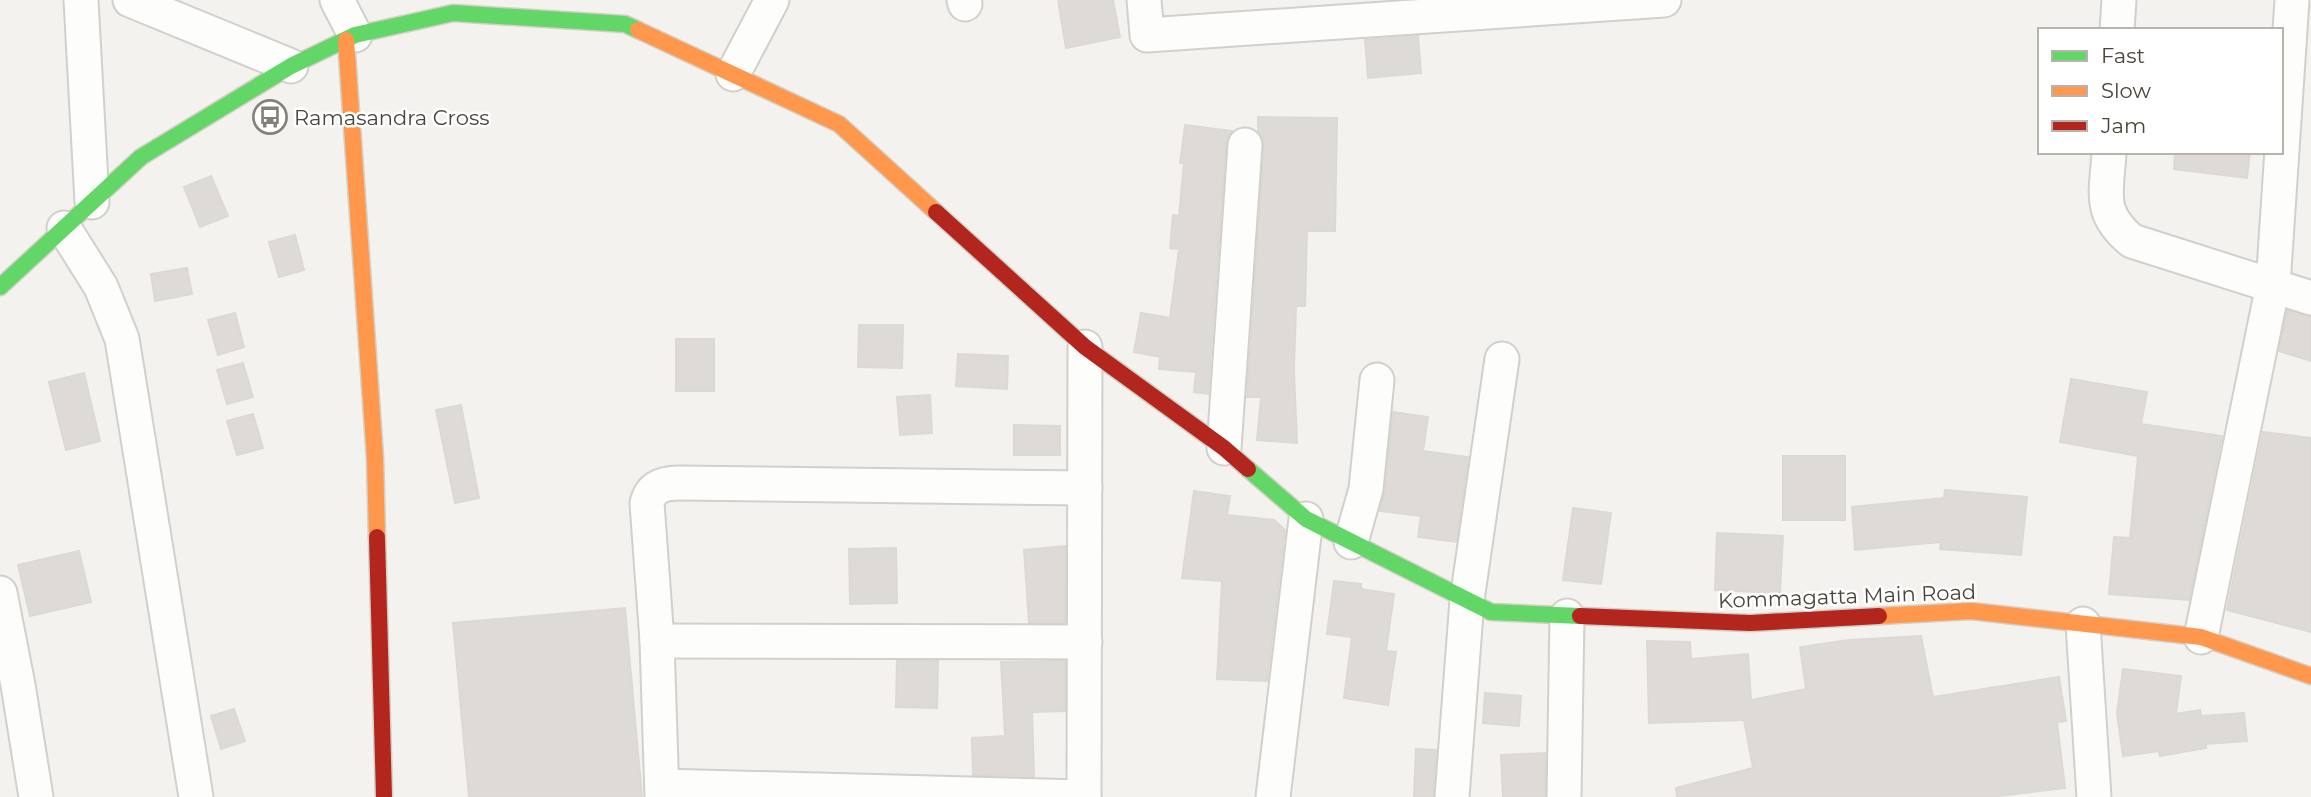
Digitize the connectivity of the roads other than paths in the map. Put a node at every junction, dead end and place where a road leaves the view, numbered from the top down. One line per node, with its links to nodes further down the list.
1 (81, 0): 18 (street)
2 (130, 0): 12 (street)
3 (337, 0): 11 (street)
4 (772, 0): 13 (street)
5 (1144, 0): 9 (street)
6 (1664, 0): 9 (street)
7 (2119, 0): 10 (street)
8 (2292, 0): 14 (street)
9 (1411, 9)
10 (2117, 28)
11 (350, 38): 12 (main road, Kommagatta Main Road); 13 (main road, Kommagatta Main Road); 41 (main road)
12 (291, 66): 18 (main road, Kommagatta Main Road)
13 (733, 74): 23 (main road, Kommagatta Main Road)
14 (2283, 135)
15 (1245, 145): 26 (street)
16 (2109, 154): 20 (street)
17 (2282, 154): 20 (street)
18 (92, 202): 19 (main road, Kommagatta Main Road)
19 (65, 228): 21 (main road, Kommagatta Main Road); 40 (street)
20 (2273, 285): 22 (street); 34 (street)
21 (0, 287)
22 (2311, 298)
23 (1085, 347): 26 (main road, Kommagatta Main Road); 27 (street)
24 (1502, 359): 31 (street)
25 (1377, 380): 29 (street)
26 (1224, 448): 28 (main road, Kommagatta Main Road)
27 (1085, 488): 35 (street); 36 (street)
28 (1306, 519): 29 (main road, Kommagatta Main Road); 43 (street)
29 (1350, 542): 31 (main road, Kommagatta Main Road)
30 (0, 593): 39 (street)
31 (1467, 600): 32 (main road, Kommagatta Main Road); 44 (street)
32 (1567, 615): 33 (main road, Kommagatta Main Road); 45 (street)
33 (2083, 624): 34 (main road, Kommagatta Main Road); 46 (street)
34 (2202, 637): 37 (main road, Kommagatta Main Road)
35 (657, 641): 36 (street); 38 (street)
36 (1084, 642): 42 (street)
37 (2311, 676)
38 (662, 792): 42 (street)
39 (36, 797)
40 (196, 797)
41 (384, 797)
42 (1084, 797)
43 (1273, 797)
44 (1452, 797)
45 (1564, 797)
46 (2094, 797)

